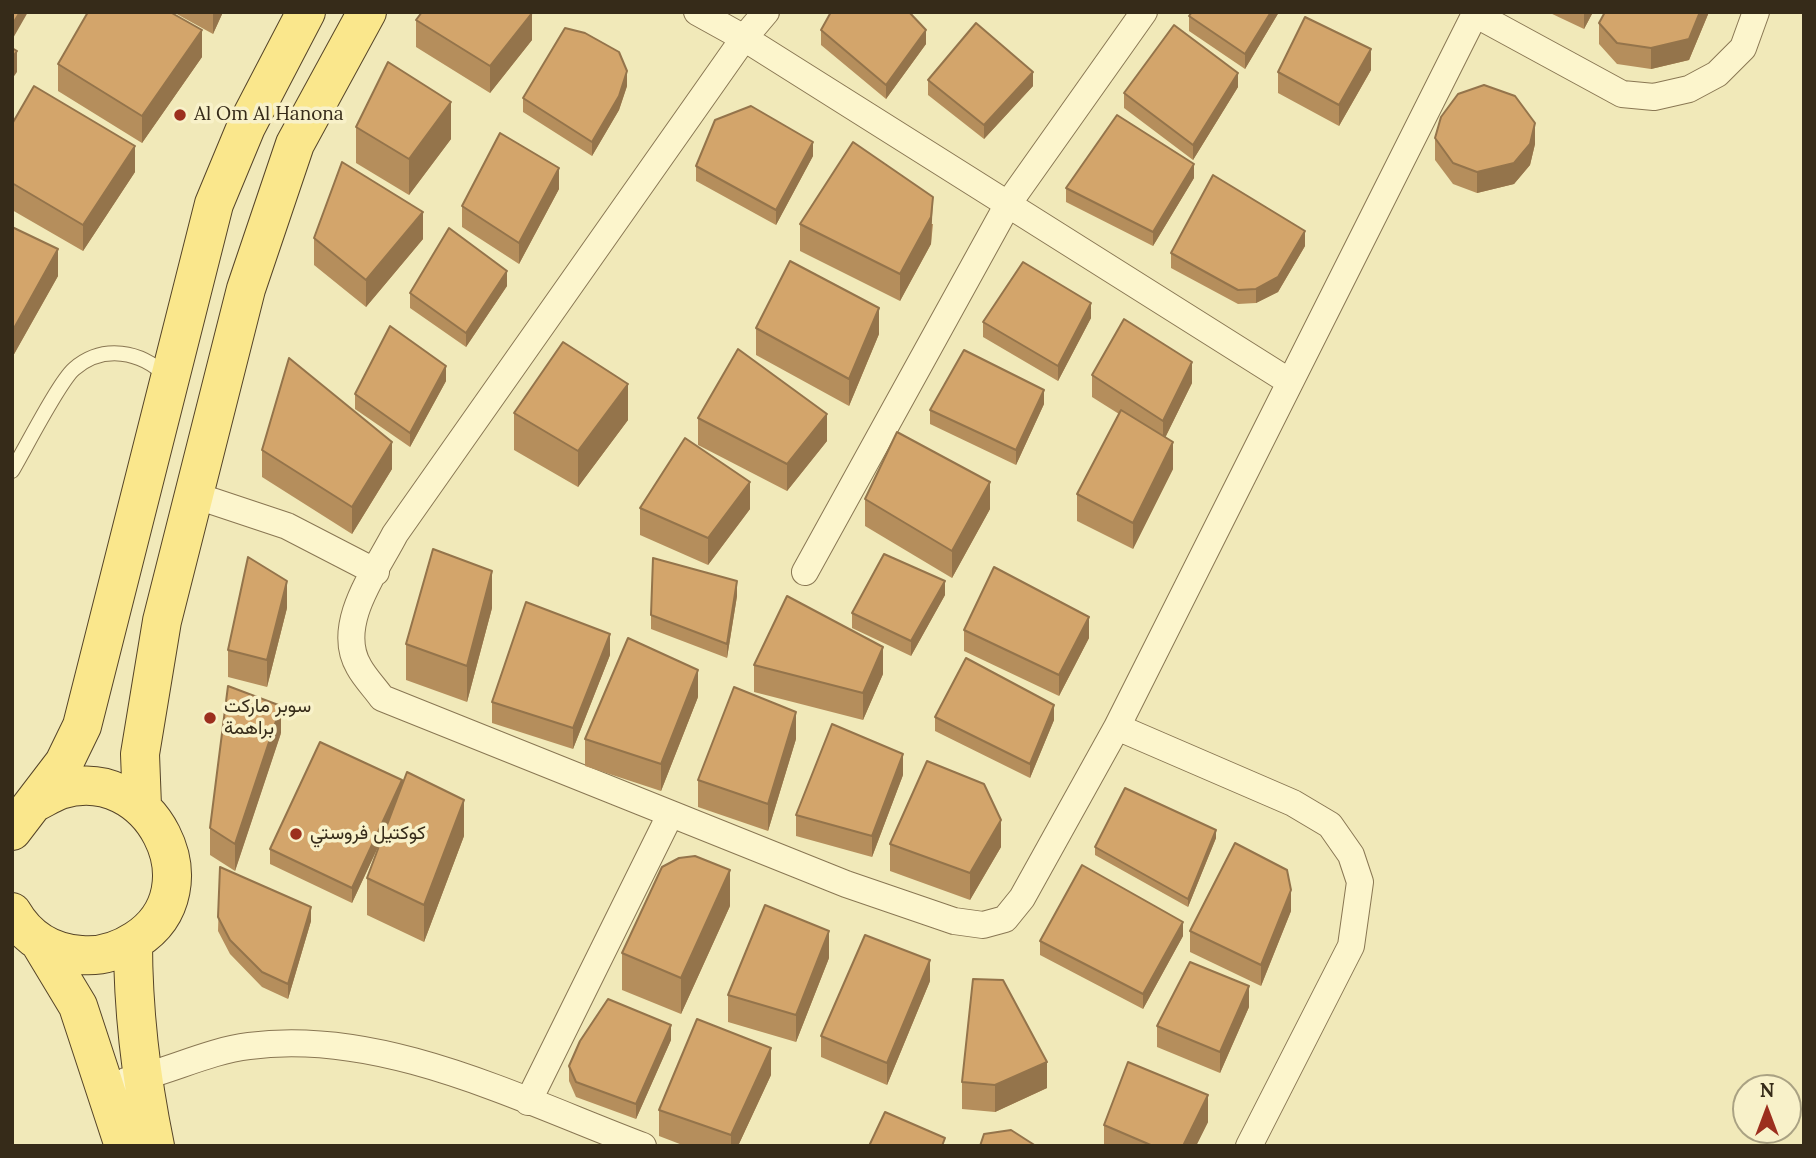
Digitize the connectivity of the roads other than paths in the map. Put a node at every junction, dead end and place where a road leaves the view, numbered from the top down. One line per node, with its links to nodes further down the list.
1 (306, 12): 10 (main road)
2 (367, 12): 13 (main road)
3 (697, 12): 8 (street)
4 (766, 12): 8 (street)
5 (1144, 12): 9 (street)
6 (1756, 12): 7 (street)
7 (1476, 13): 11 (street)
8 (744, 38): 9 (street); 14 (street)
9 (1008, 204): 11 (street); 15 (street)
10 (170, 380): 12 (lane); 17 (main road)
11 (1290, 382): 16 (street)
12 (12, 471)
13 (194, 495): 14 (street); 18 (main road)
14 (376, 572): 19 (street)
15 (805, 572)
16 (1117, 727): 19 (street); 30 (street)
17 (36, 802): 18 (main road); 20 (main road)
18 (142, 806): 22 (main road)
19 (670, 815): 26 (street)
20 (12, 831)
21 (12, 912): 23 (main road)
22 (133, 942): 23 (main road); 24 (main road)
23 (40, 943): 25 (main road)
24 (142, 1078): 25 (street); 26 (street); 28 (main road)
25 (104, 1086): 27 (main road)
26 (528, 1102): 29 (street)
27 (124, 1146)
28 (155, 1146)
29 (643, 1146)
30 (1249, 1146)

